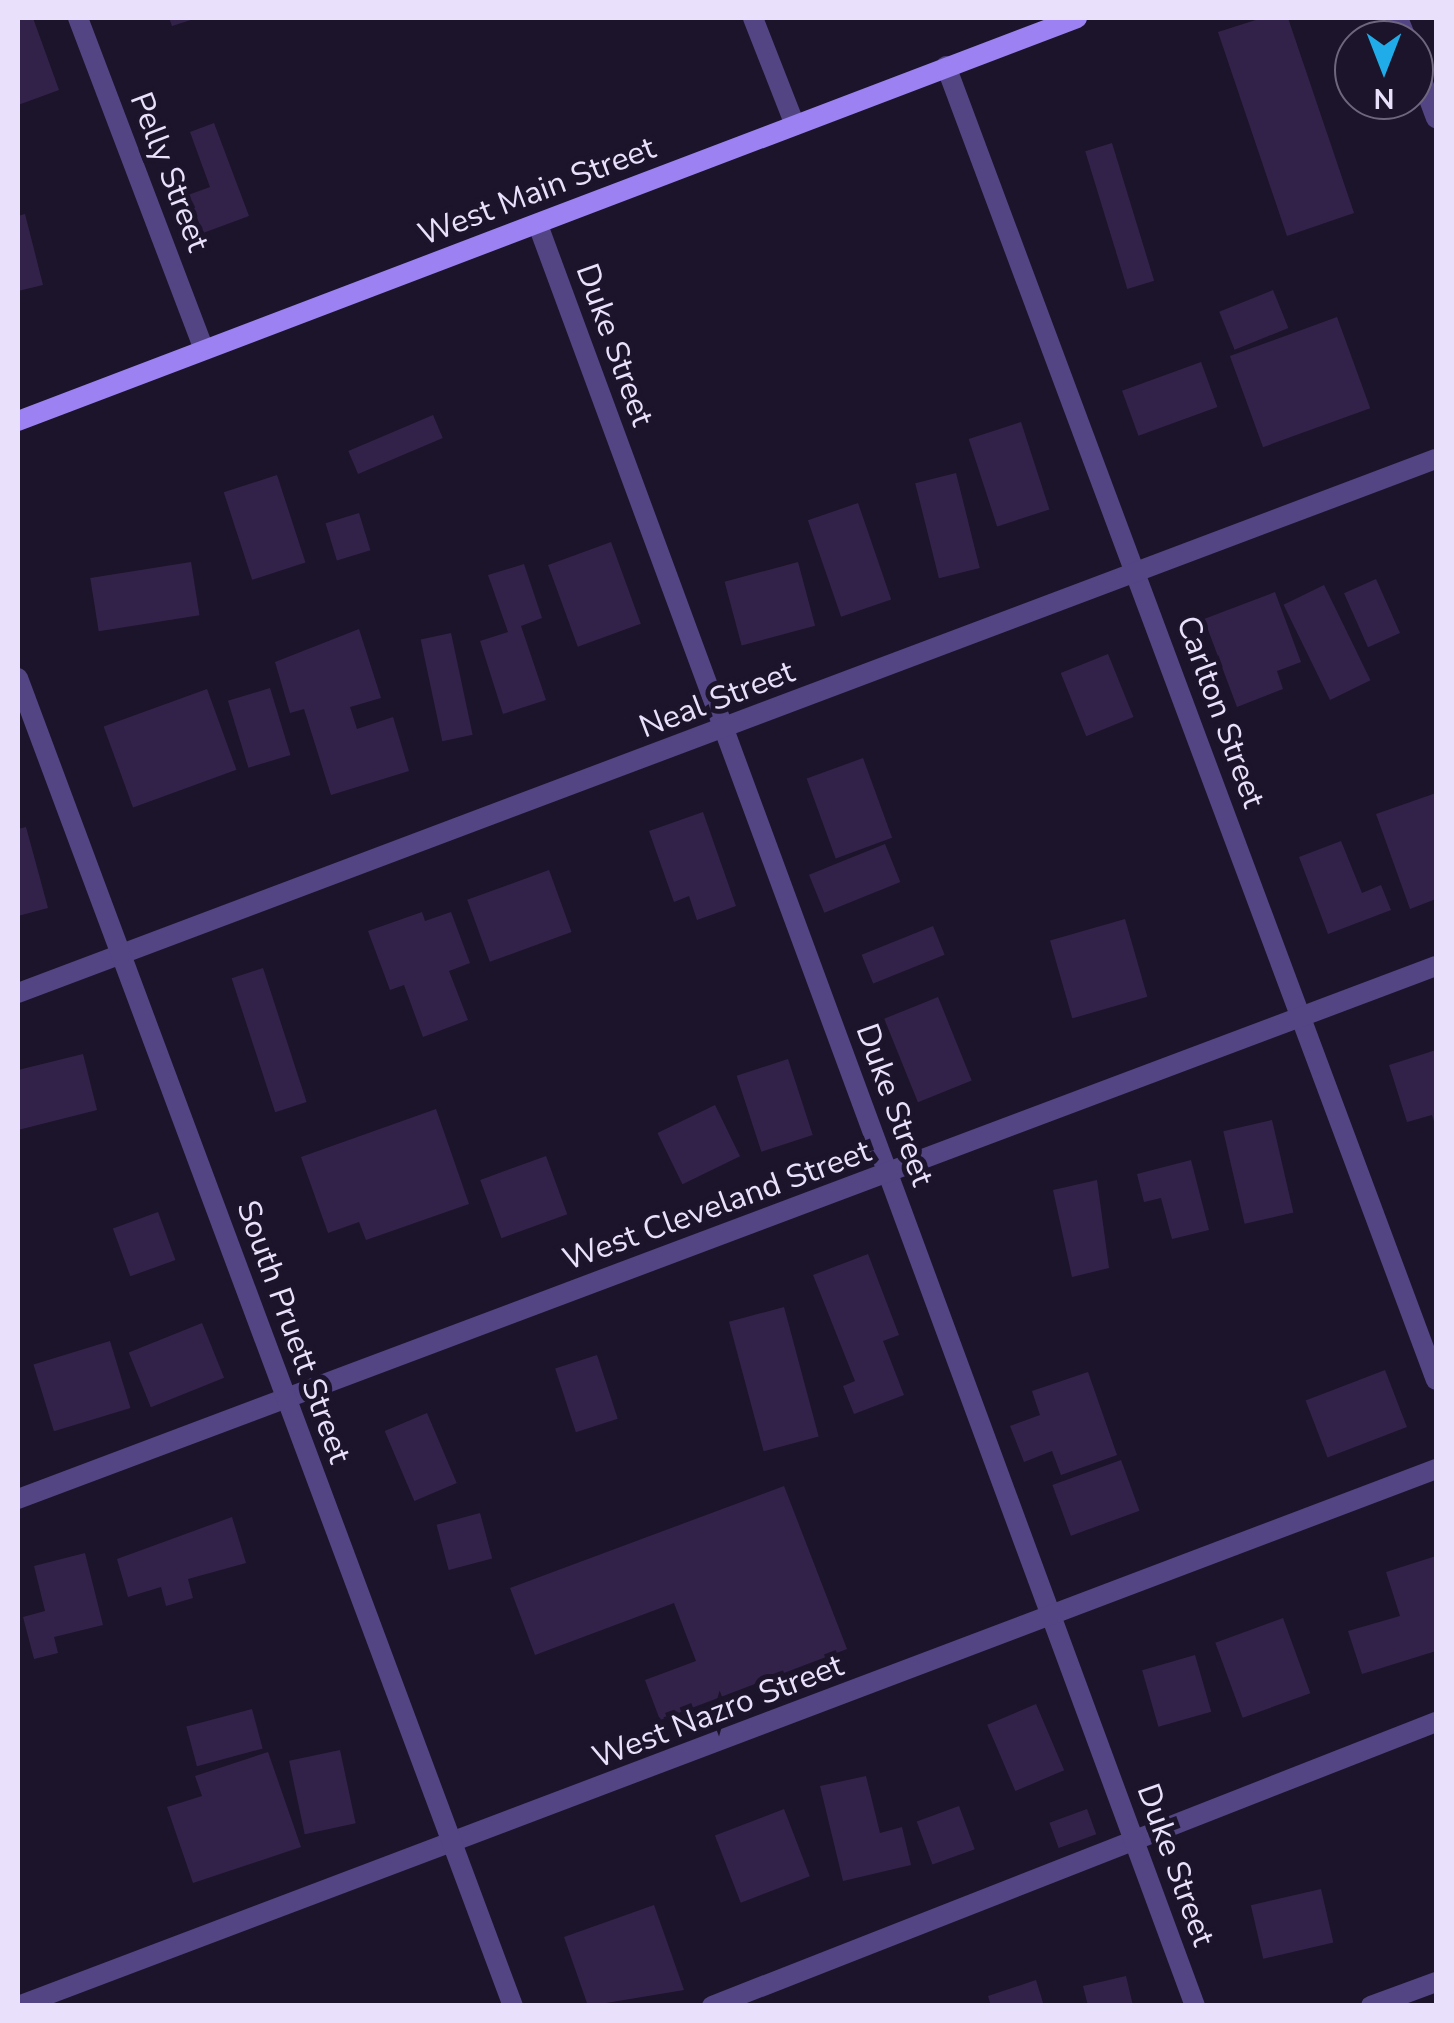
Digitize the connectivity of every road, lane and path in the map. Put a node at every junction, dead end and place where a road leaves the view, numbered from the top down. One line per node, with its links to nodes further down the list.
1 (78, 18): 7 (street, Pelly Street)
2 (753, 18): 5 (street)
3 (1077, 18): 4 (main road, West Main Street)
4 (946, 66): 5 (main road, West Main Street); 10 (street, Carlton Street)
5 (795, 125): 6 (main road, West Main Street)
6 (538, 225): 7 (main road, West Main Street); 12 (street, Duke Street)
7 (203, 347): 8 (main road, West Main Street)
8 (18, 421)
9 (1436, 459): 10 (street, Neal Street)
10 (1134, 570): 12 (street, Neal Street); 16 (street, Carlton Street)
11 (18, 678): 13 (street, South Pruett Street)
12 (724, 730): 13 (street, Neal Street); 17 (street, Duke Street)
13 (123, 953): 15 (street, Neal Street); 19 (street, South Pruett Street)
14 (1436, 966): 16 (street, West Cleveland Street)
15 (18, 993)
16 (1300, 1016): 17 (street, West Cleveland Street); 18 (street, Carlton Street)
17 (888, 1175): 19 (street, West Cleveland Street); 22 (street, Duke Street)
18 (1436, 1380)
19 (284, 1398): 21 (street, West Cleveland Street); 25 (street, South Pruett Street)
20 (1436, 1469): 22 (street, West Nazro Street)
21 (18, 1499)
22 (1051, 1615): 24 (street, Duke Street); 25 (street, West Nazro Street)
23 (1436, 1722): 24 (street)
24 (1134, 1844): 29 (street); 30 (street, Duke Street)
25 (454, 1846): 27 (street, West Nazro Street); 28 (street, South Pruett Street)
26 (1436, 1982): 31 (street)
27 (18, 2006)
28 (513, 2006)
29 (712, 2006)
30 (1194, 2006)
31 (1371, 2006)

